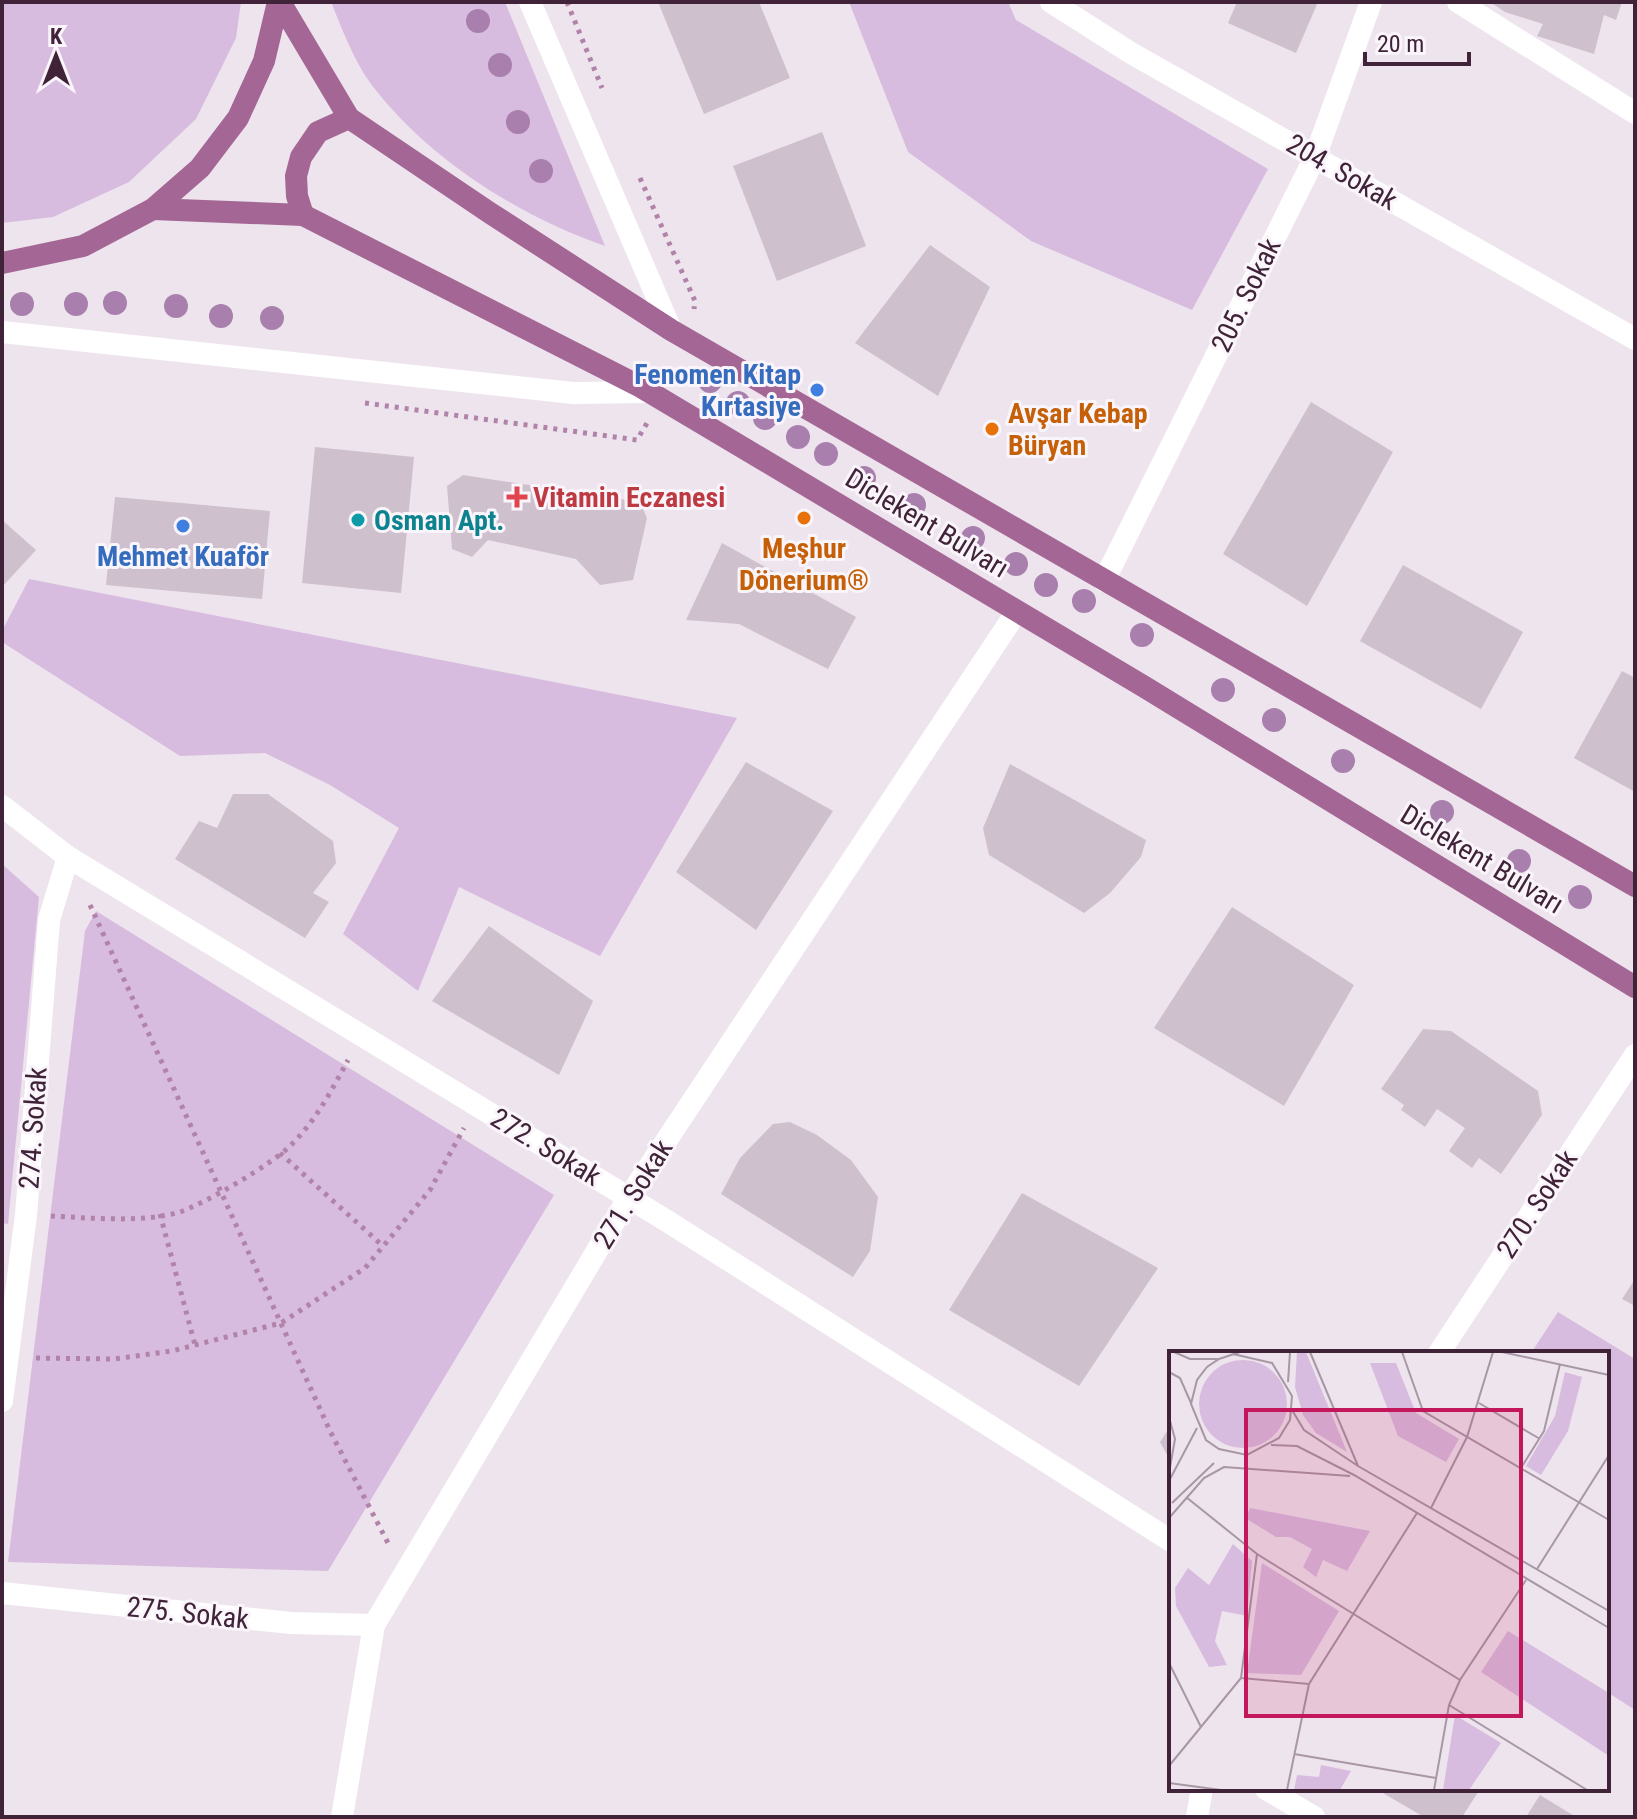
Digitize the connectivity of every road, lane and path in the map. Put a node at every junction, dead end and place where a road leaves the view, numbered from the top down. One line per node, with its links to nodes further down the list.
1 (279, 2): 7 (main road, Diclekent Bulvarı); 9 (main road)
2 (530, 2): 12 (street)
3 (1051, 2): 8 (street, 204. Sokak)
4 (1371, 2): 8 (street, 205. Sokak)
5 (1458, 2): 6 (street)
6 (1635, 113)
7 (349, 118): 10 (main road); 12 (main road, Diclekent Bulvarı)
8 (1315, 157): 14 (street, 204. Sokak); 16 (street, 205. Sokak)
9 (153, 209): 10 (main road, Diclekent Bulvarı); 11 (main road)
10 (303, 215): 15 (main road, Diclekent Bulvarı)
11 (2, 263)
12 (671, 330): 16 (main road, Diclekent Bulvarı)
13 (2, 332): 15 (street)
14 (1635, 339)
15 (649, 392): 17 (main road, Diclekent Bulvarı)
16 (1104, 581): 20 (main road, Diclekent Bulvarı)
17 (1017, 611): 22 (main road, Diclekent Bulvarı); 28 (street, 271. Sokak)
18 (2, 806): 19 (street, 272. Sokak)
19 (68, 857): 23 (street, 272. Sokak); 30 (street, 274. Sokak)
20 (1635, 886)
21 (87, 899): 27 (path)
22 (1635, 987)
23 (361, 1035): 25 (street, 272. Sokak); 26 (path)
24 (1635, 1055): 34 (street, 270. Sokak)
25 (476, 1104): 28 (street, 272. Sokak); 31 (path)
26 (280, 1153): 27 (path); 31 (path)
27 (221, 1192): 29 (path); 32 (path)
28 (629, 1197): 37 (street, 272. Sokak); 38 (street, 271. Sokak)
29 (160, 1214): 30 (path); 33 (path)
30 (26, 1215): 35 (street, 274. Sokak)
31 (383, 1246): 32 (path)
32 (281, 1323): 33 (path); 38 (path)
33 (195, 1345): 35 (path)
34 (1440, 1351)
35 (7, 1358): 36 (street, 274. Sokak)
36 (2, 1401)
37 (1169, 1540)
38 (404, 1574): 40 (street, 271. Sokak)
39 (2, 1593): 40 (street, 275. Sokak)
40 (374, 1625): 43 (street, 271. Sokak)
41 (1202, 1791): 44 (street)
42 (1269, 1791): 45 (street)
43 (342, 1817)
44 (1197, 1817)
45 (1314, 1817)

